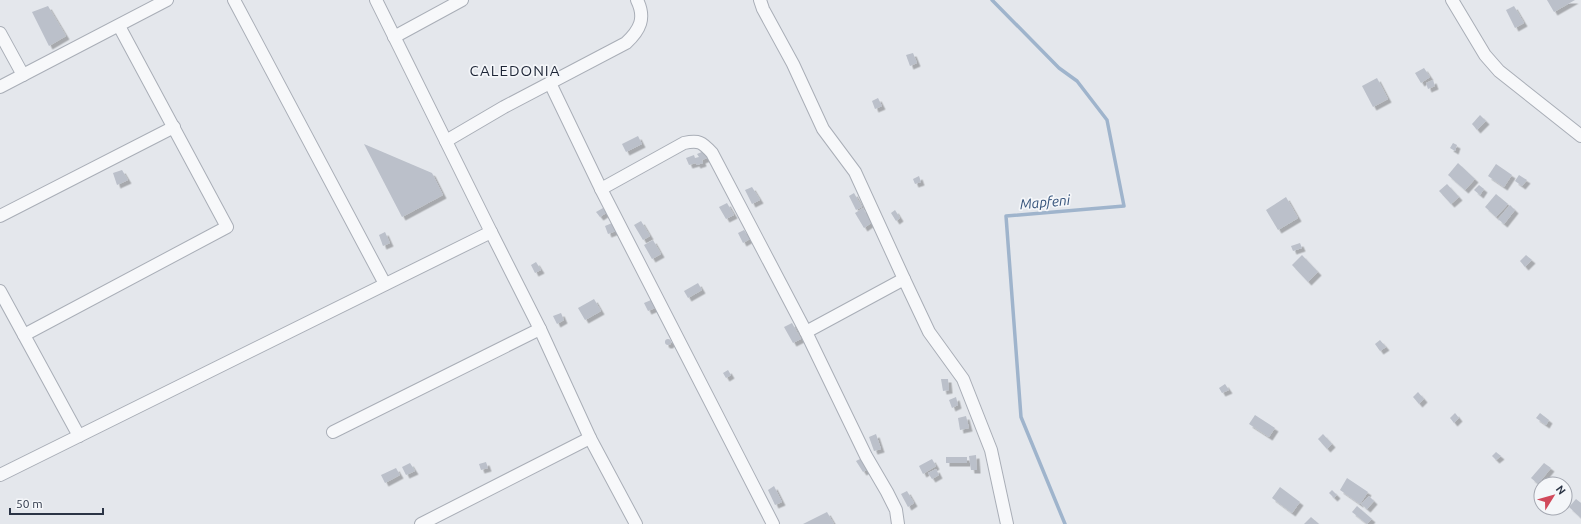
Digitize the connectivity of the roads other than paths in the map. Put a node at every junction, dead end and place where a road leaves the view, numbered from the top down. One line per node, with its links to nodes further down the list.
1 (167, 0): 8 (street)
2 (234, 0): 21 (street)
3 (376, 0): 10 (street)
4 (462, 0): 10 (street)
5 (637, 0): 12 (street)
6 (760, 0): 20 (street)
7 (1452, 0): 15 (street)
8 (119, 26): 11 (street); 14 (street)
9 (0, 33): 11 (street)
10 (394, 37): 16 (street)
11 (23, 75): 13 (street)
12 (550, 83): 16 (street); 17 (street)
13 (0, 87)
14 (174, 127): 18 (street); 25 (street)
15 (1581, 136)
16 (446, 141): 19 (street)
17 (601, 189): 24 (street); 32 (street)
18 (0, 216)
19 (491, 232): 21 (street); 23 (street)
20 (904, 278): 24 (street); 34 (street)
21 (385, 284): 27 (street)
22 (0, 291): 25 (street)
23 (540, 329): 26 (street); 28 (street)
24 (806, 332): 33 (street)
25 (24, 334): 27 (street)
26 (333, 432)
27 (79, 436): 29 (street)
28 (590, 438): 30 (street); 31 (street)
29 (0, 475)
30 (421, 524)
31 (636, 524)
32 (773, 524)
33 (898, 524)
34 (1007, 524)

